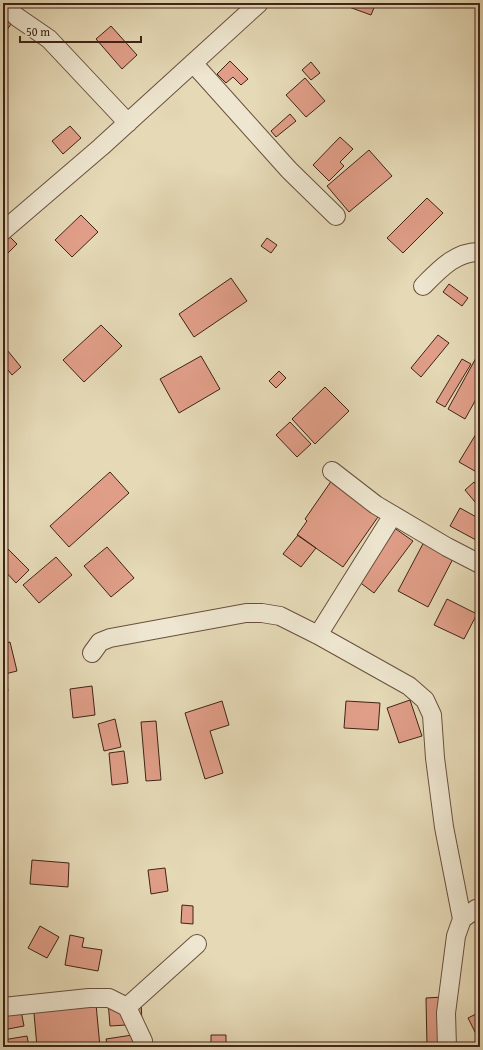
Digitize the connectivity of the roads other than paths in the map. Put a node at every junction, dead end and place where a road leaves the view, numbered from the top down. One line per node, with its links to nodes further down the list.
1 (3, 3): 4 (street)
2 (259, 3): 3 (street)
3 (192, 63): 4 (street); 5 (street)
4 (128, 123): 6 (street)
5 (336, 216)
6 (3, 231)
7 (480, 252): 8 (street)
8 (423, 286)
9 (332, 471): 10 (street)
10 (393, 515): 11 (street); 12 (street)
11 (480, 564)
12 (318, 635): 13 (street); 15 (street)
13 (92, 653)
14 (480, 908): 15 (street)
15 (462, 919): 20 (street)
16 (197, 944): 18 (street)
17 (3, 1007): 18 (street)
18 (127, 1007): 19 (street)
19 (143, 1047)
20 (447, 1047)

